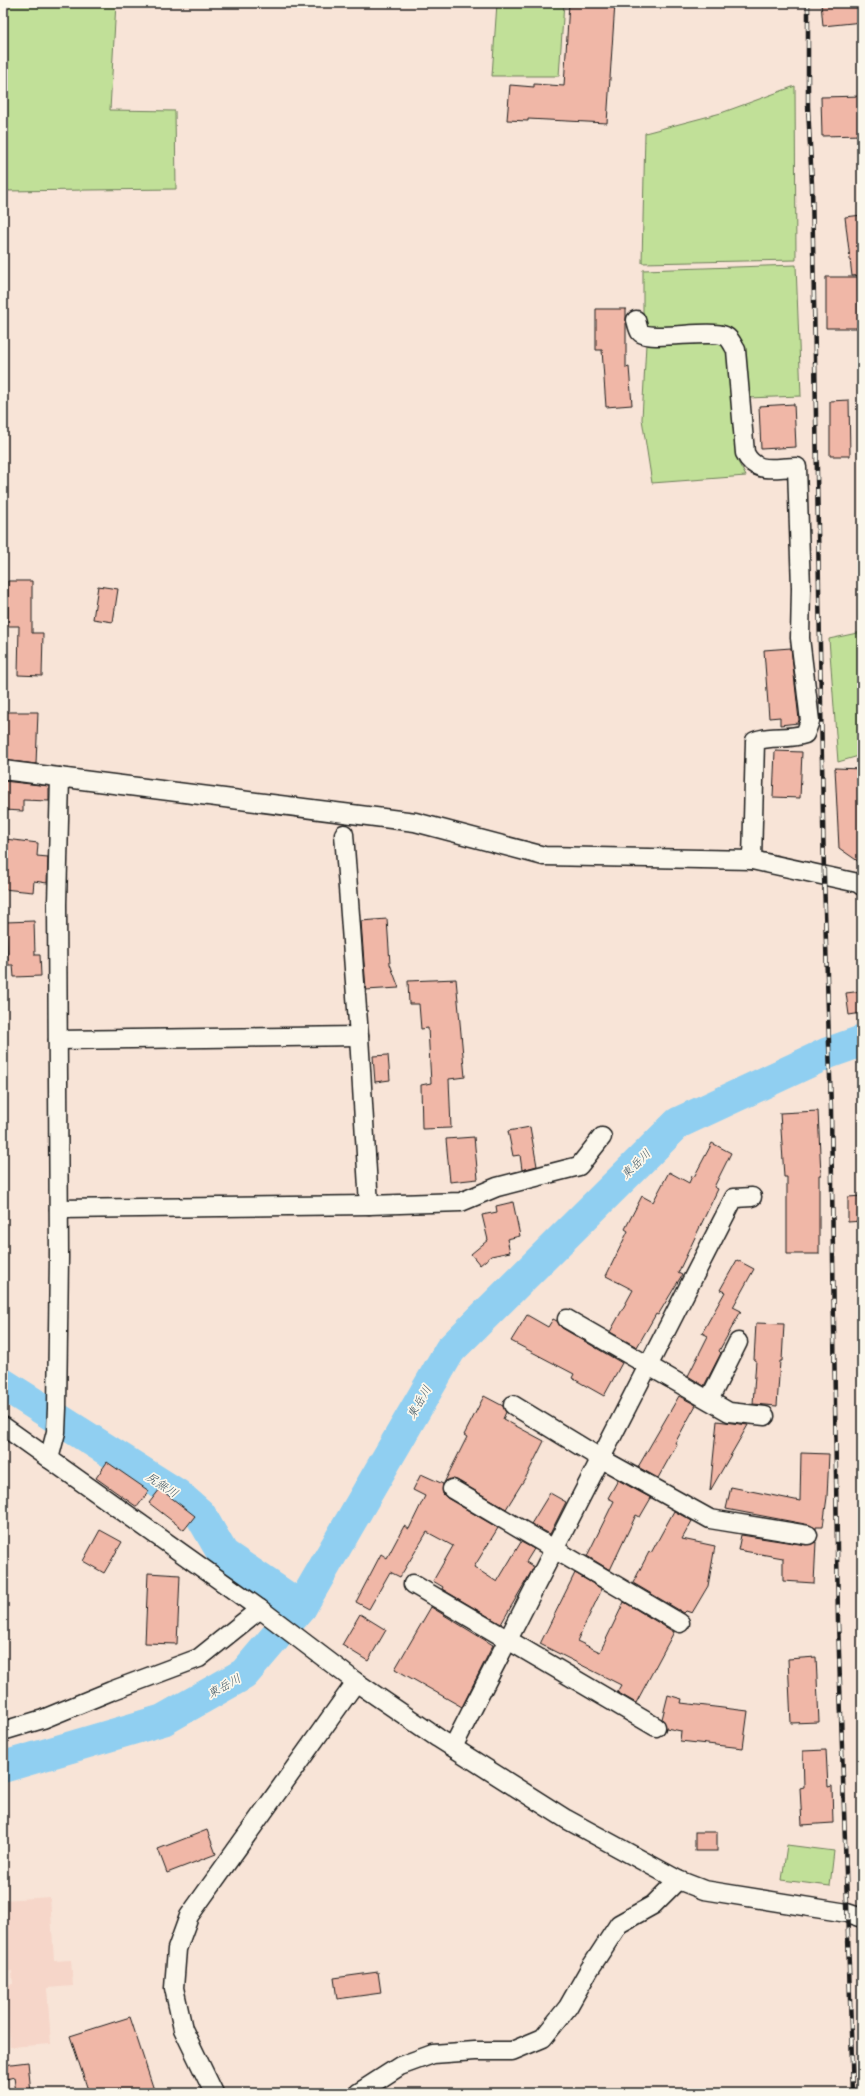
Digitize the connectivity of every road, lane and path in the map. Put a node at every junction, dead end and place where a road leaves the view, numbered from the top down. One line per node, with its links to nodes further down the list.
1 (636, 320): 5 (street)
2 (3, 770): 3 (street)
3 (60, 777): 5 (street); 8 (street)
4 (344, 834): 7 (street)
5 (752, 860): 6 (street)
6 (862, 886)
7 (359, 1036): 8 (street); 11 (street)
8 (58, 1040): 12 (street)
9 (602, 1137): 11 (street)
10 (752, 1197): 15 (street)
11 (369, 1204): 12 (street)
12 (59, 1210): 21 (street)
13 (566, 1319): 15 (street)
14 (738, 1342): 16 (street)
15 (648, 1366): 16 (street); 20 (street)
16 (709, 1400): 18 (street)
17 (513, 1405): 20 (street)
18 (765, 1416)
19 (3, 1426): 21 (street)
20 (600, 1458): 23 (street); 24 (street)
21 (49, 1459): 26 (street)
22 (452, 1489): 24 (street)
23 (808, 1535)
24 (554, 1550): 27 (street); 28 (street)
25 (413, 1584): 28 (street)
26 (264, 1613): 29 (street); 31 (street)
27 (680, 1623)
28 (507, 1641): 30 (street); 32 (street)
29 (356, 1682): 32 (street); 35 (street)
30 (656, 1727)
31 (3, 1731)
32 (453, 1746): 33 (street)
33 (678, 1880): 34 (street); 36 (street)
34 (862, 1918)
35 (214, 2093)
36 (358, 2093)

